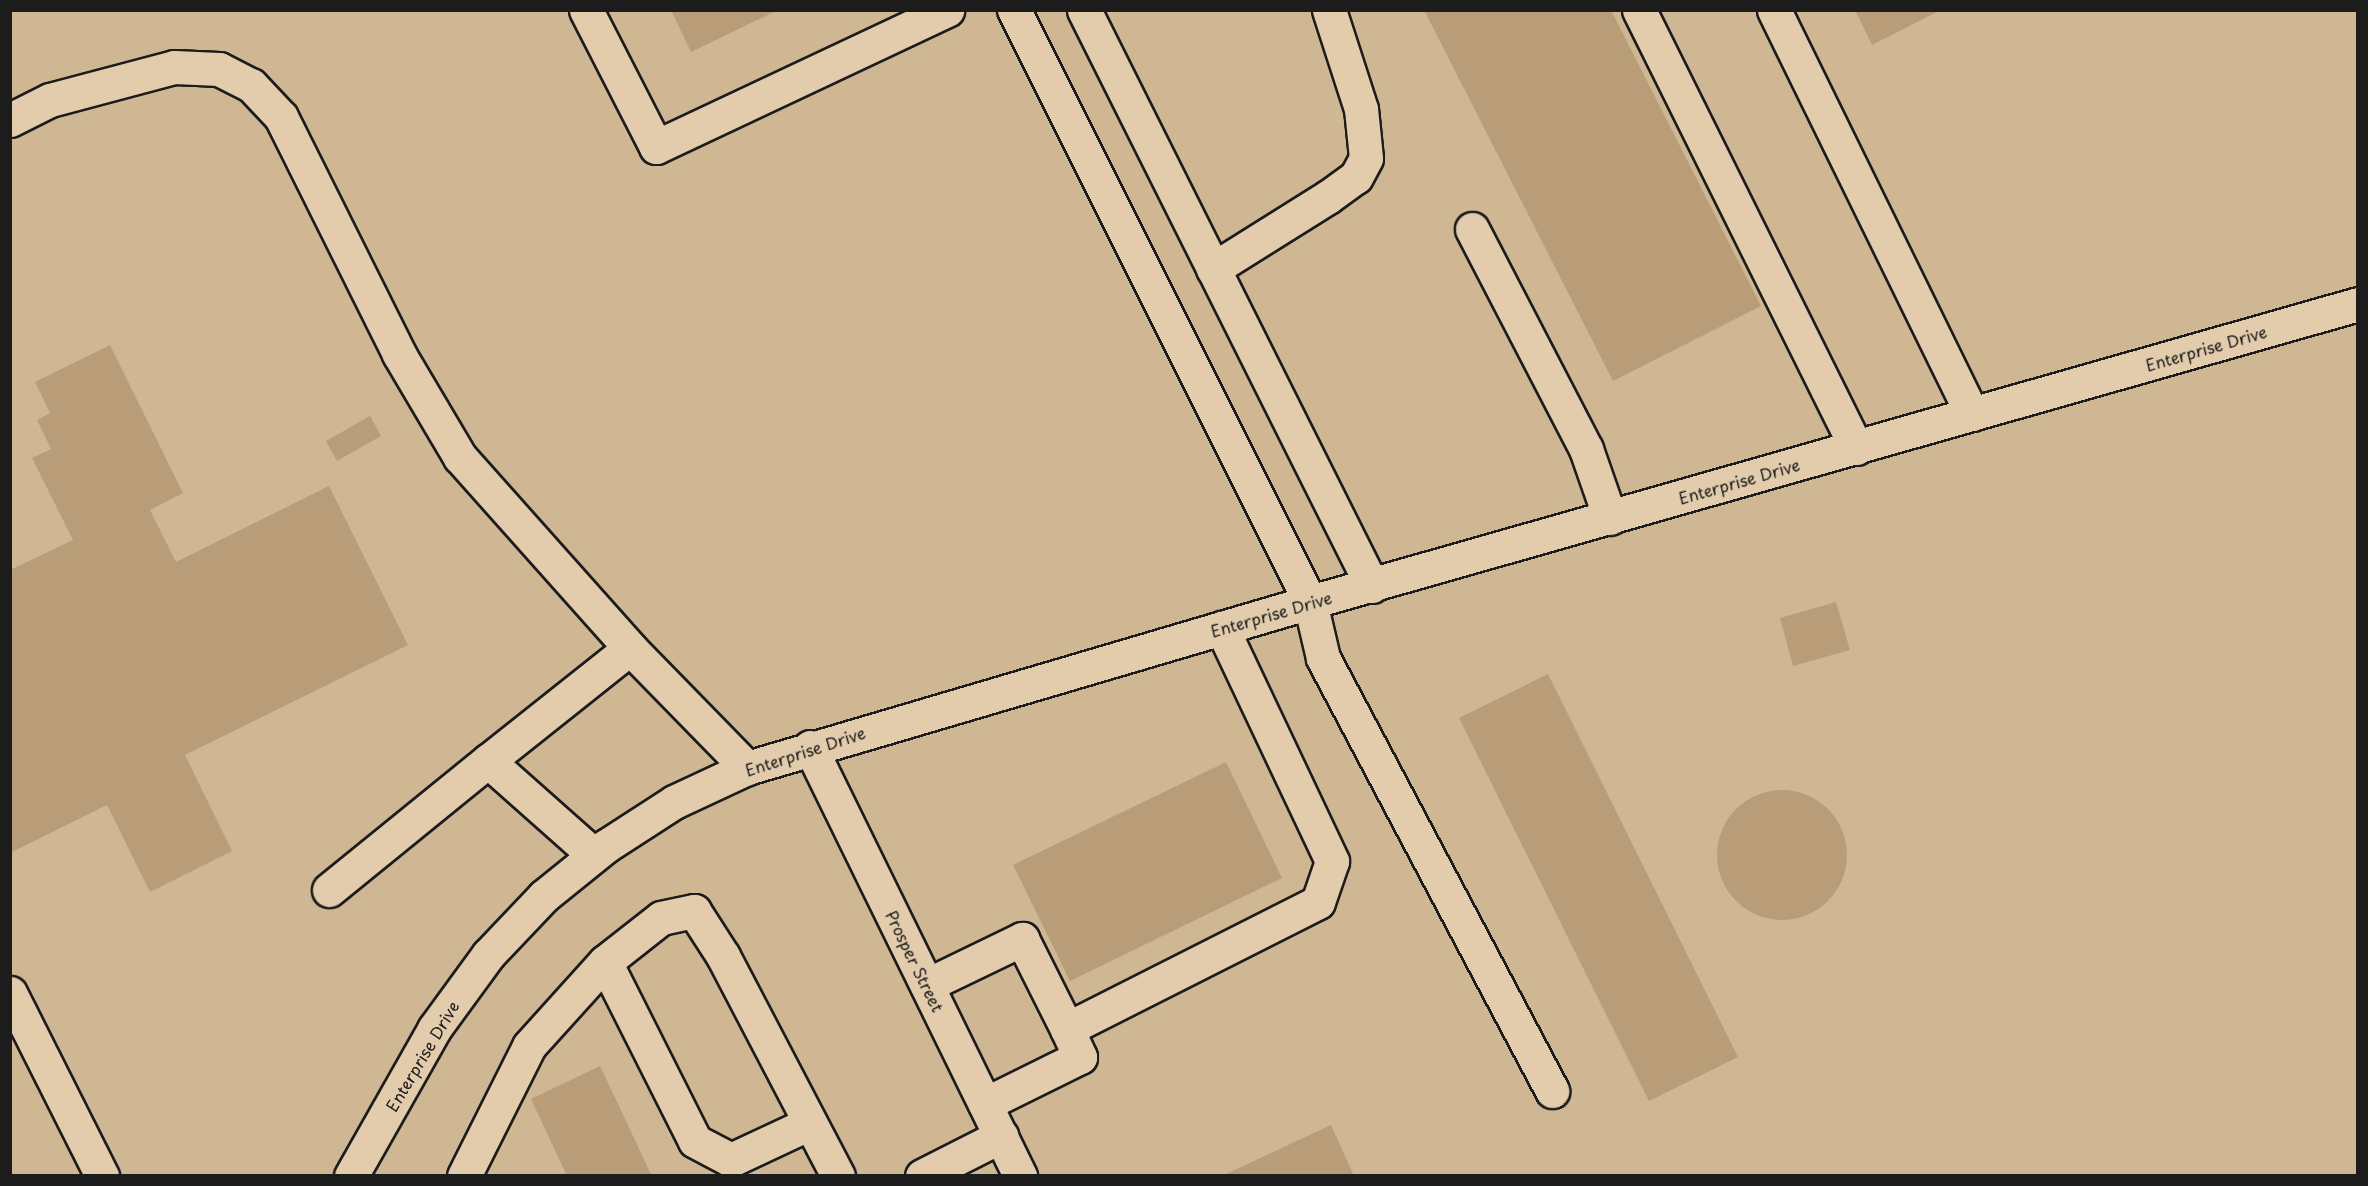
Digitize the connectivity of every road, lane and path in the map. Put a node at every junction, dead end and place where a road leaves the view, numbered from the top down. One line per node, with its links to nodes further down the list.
1 (586, 10): 2 (street)
2 (947, 10)
3 (1014, 10): 16 (street)
4 (1084, 10): 10 (street)
5 (1329, 10): 10 (street)
6 (1639, 10): 13 (street)
7 (1774, 10): 12 (street)
8 (10, 120): 18 (street)
9 (1472, 229): 14 (street)
10 (1213, 269): 15 (street)
11 (2358, 304): 12 (street, Enterprise Drive)
12 (1972, 414): 13 (street, Enterprise Drive)
13 (1856, 448): 14 (street, Enterprise Drive)
14 (1610, 518): 15 (street, Enterprise Drive)
15 (1372, 586): 16 (street, Enterprise Drive)
16 (1310, 602): 17 (street, Enterprise Drive); 28 (street)
17 (1222, 627): 19 (street, Enterprise Drive); 27 (street)
18 (630, 648): 20 (street); 21 (street)
19 (810, 747): 21 (street, Enterprise Drive); 25 (street, Prosper Street)
20 (488, 761): 22 (street); 23 (street)
21 (747, 768): 22 (street, Enterprise Drive)
22 (594, 855): 33 (street, Enterprise Drive)
23 (329, 890)
24 (605, 962): 30 (street); 30 (street); 34 (street)
25 (927, 985): 27 (street); 29 (street, Prosper Street)
26 (10, 993): 32 (street)
27 (1067, 1029): 29 (street)
28 (1552, 1091)
29 (985, 1104): 31 (street, Prosper Street)
30 (810, 1123): 35 (street)
31 (1001, 1136): 36 (street); 37 (street, Prosper Street)
32 (102, 1176)
33 (351, 1176)
34 (464, 1176)
35 (838, 1176)
36 (922, 1176)
37 (1020, 1176)

